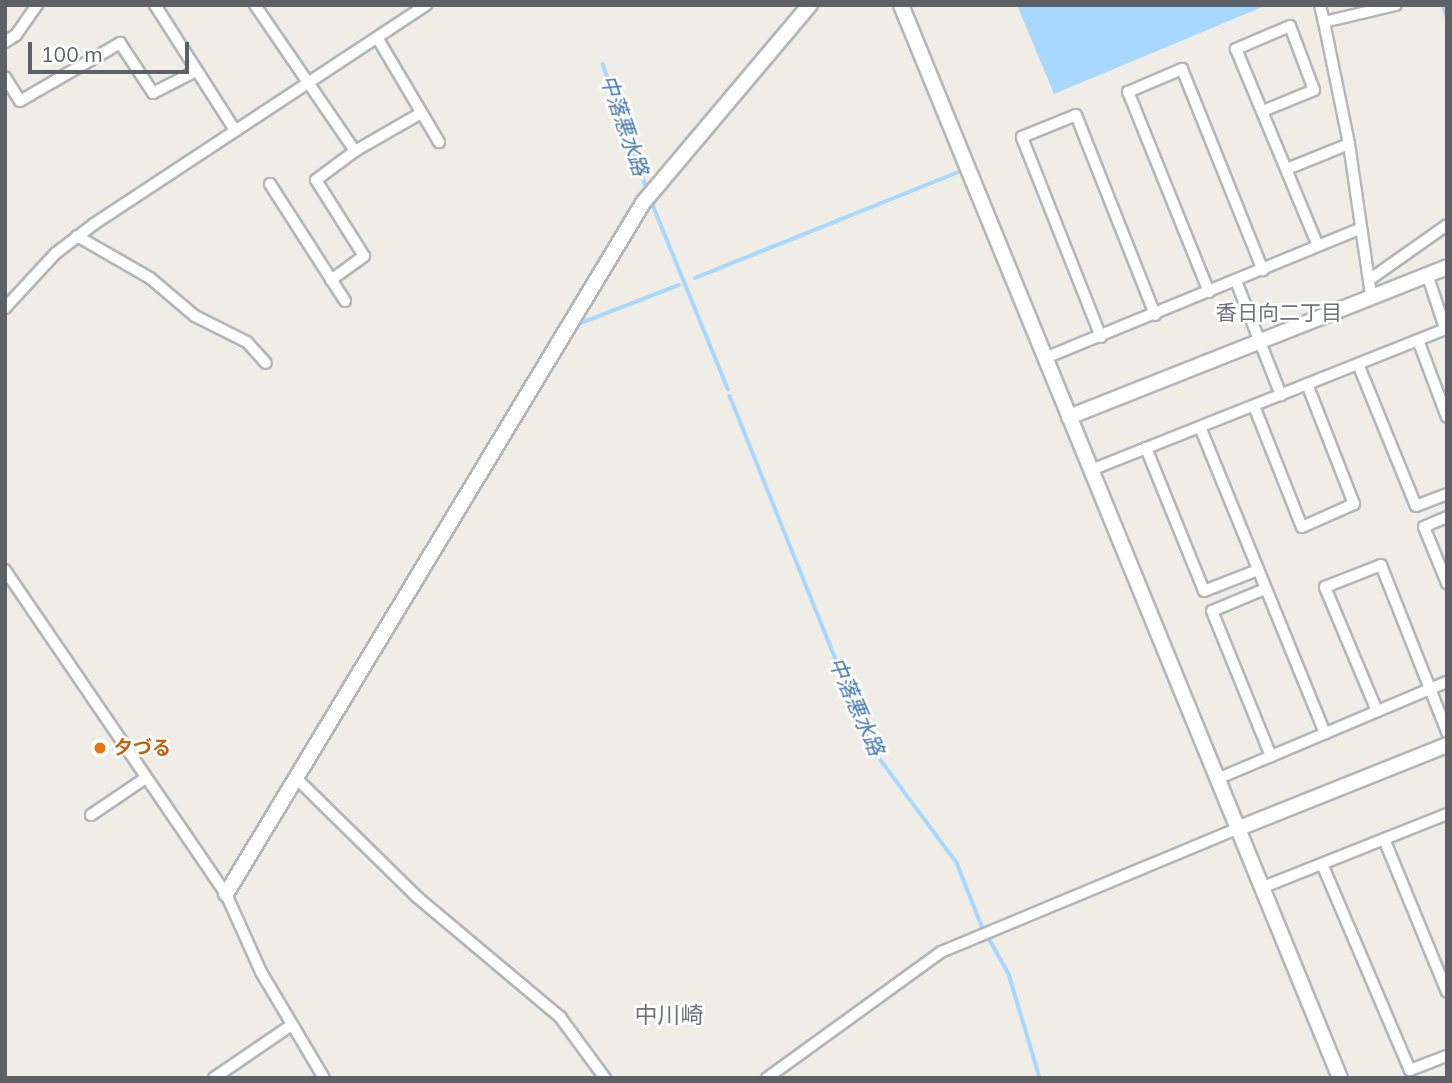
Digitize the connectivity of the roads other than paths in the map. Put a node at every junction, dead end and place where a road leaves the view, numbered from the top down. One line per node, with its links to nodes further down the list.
1 (37, 5): 12 (street)
2 (155, 5): 13 (street)
3 (255, 5): 15 (street)
4 (426, 5): 11 (street)
5 (810, 5): 67 (street)
6 (901, 5): 43 (street)
7 (1320, 5): 10 (street)
8 (1396, 5): 9 (street)
9 (1362, 9): 10 (street)
10 (1324, 22): 20 (street)
11 (378, 39): 15 (street); 17 (street)
12 (5, 43)
13 (196, 71): 14 (street); 18 (street)
14 (5, 77)
15 (311, 82): 18 (street); 21 (street)
16 (1263, 111): 16 (street); 22 (street)
17 (421, 113): 19 (street); 21 (street)
18 (235, 131): 26 (street)
19 (439, 142)
20 (1349, 144): 22 (street); 25 (street)
21 (355, 151): 31 (street)
22 (1287, 169): 27 (street)
23 (270, 184): 31 (street)
24 (1447, 225): 32 (street)
25 (1360, 229): 27 (street); 32 (street)
26 (77, 236): 37 (street); 44 (street)
27 (1318, 246): 29 (street)
28 (1447, 267): 30 (street)
29 (1263, 270): 33 (street); 34 (street)
30 (1427, 274): 35 (street); 39 (street)
31 (331, 280): 36 (street)
32 (1369, 280): 35 (street)
33 (1236, 281): 34 (street); 41 (street)
34 (1209, 292): 38 (street)
35 (1371, 295): 41 (street)
36 (345, 301)
37 (5, 308)
38 (1155, 314): 40 (street); 40 (street)
39 (1446, 328): 42 (street)
40 (1101, 337): 43 (street)
41 (1259, 339): 47 (street); 49 (street)
42 (1418, 340): 45 (street); 50 (street)
43 (1045, 358): 49 (street)
44 (266, 363)
45 (1358, 364): 46 (street); 54 (street)
46 (1307, 384): 47 (street); 48 (street)
47 (1281, 395): 48 (street)
48 (1254, 406): 51 (street)
49 (1069, 417): 53 (street)
50 (1447, 417)
51 (1200, 427): 52 (street); 57 (street)
52 (1146, 448): 53 (street); 57 (street)
53 (1091, 470): 69 (street)
54 (1447, 494)
55 (1447, 517): 58 (street)
56 (5, 570): 68 (street)
57 (1258, 570): 59 (street)
58 (1447, 583)
59 (1265, 589): 64 (street); 66 (street)
60 (1447, 682): 61 (street)
61 (1430, 690): 62 (street); 62 (street); 63 (street)
62 (1377, 711): 64 (street)
63 (1447, 732)
64 (1325, 734): 66 (street)
65 (1447, 745): 72 (street)
66 (1271, 756): 69 (street)
67 (296, 778): 77 (street); 83 (street)
68 (144, 779): 71 (street); 77 (street)
69 (1217, 779): 72 (street)
70 (1444, 815): 73 (street); 74 (street)
71 (91, 816)
72 (1237, 829): 76 (street); 84 (street)
73 (1447, 829)
74 (1384, 839): 75 (street); 78 (street)
75 (1322, 864): 76 (street); 80 (street)
76 (1261, 888): 85 (street)
77 (226, 894): 79 (street)
78 (1447, 992)
79 (290, 1026): 81 (street); 82 (street)
80 (1447, 1056)
81 (214, 1078)
82 (324, 1078)
83 (605, 1078)
84 (767, 1078)
85 (1340, 1078)

